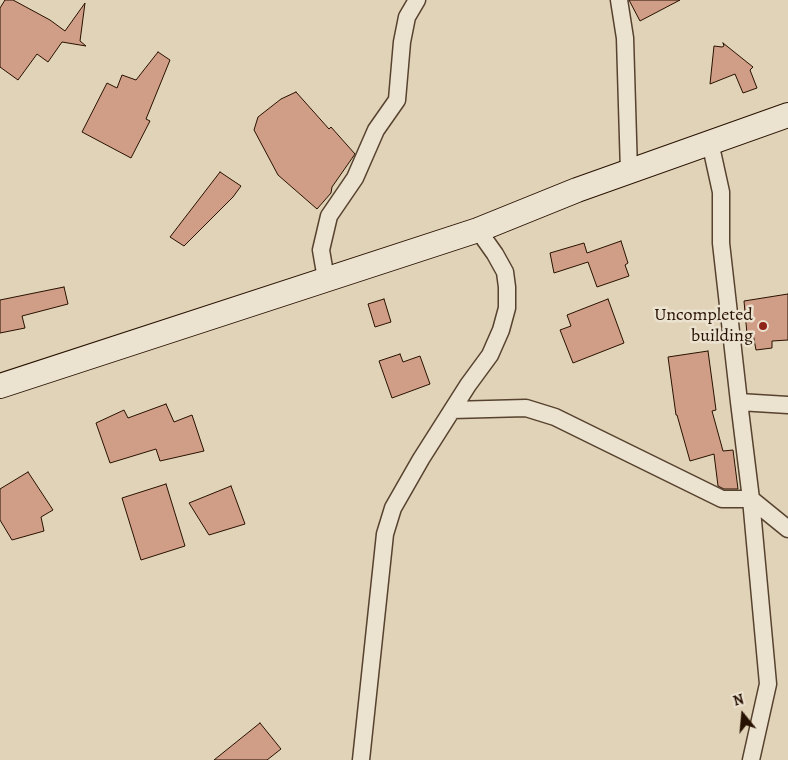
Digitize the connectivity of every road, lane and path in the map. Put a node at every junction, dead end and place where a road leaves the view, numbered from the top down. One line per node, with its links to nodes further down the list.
1 (417, 0): 7 (street)
2 (619, 0): 5 (street)
3 (788, 115): 4 (main road)
4 (710, 142): 5 (main road); 9 (street)
5 (628, 172): 6 (main road)
6 (478, 230): 7 (main road); 11 (street)
7 (326, 279): 8 (main road)
8 (0, 386)
9 (739, 402): 10 (street); 12 (street)
10 (788, 405)
11 (452, 410): 12 (street); 14 (street)
12 (751, 499): 13 (street); 15 (street)
13 (788, 529)
14 (360, 760)
15 (751, 760)

